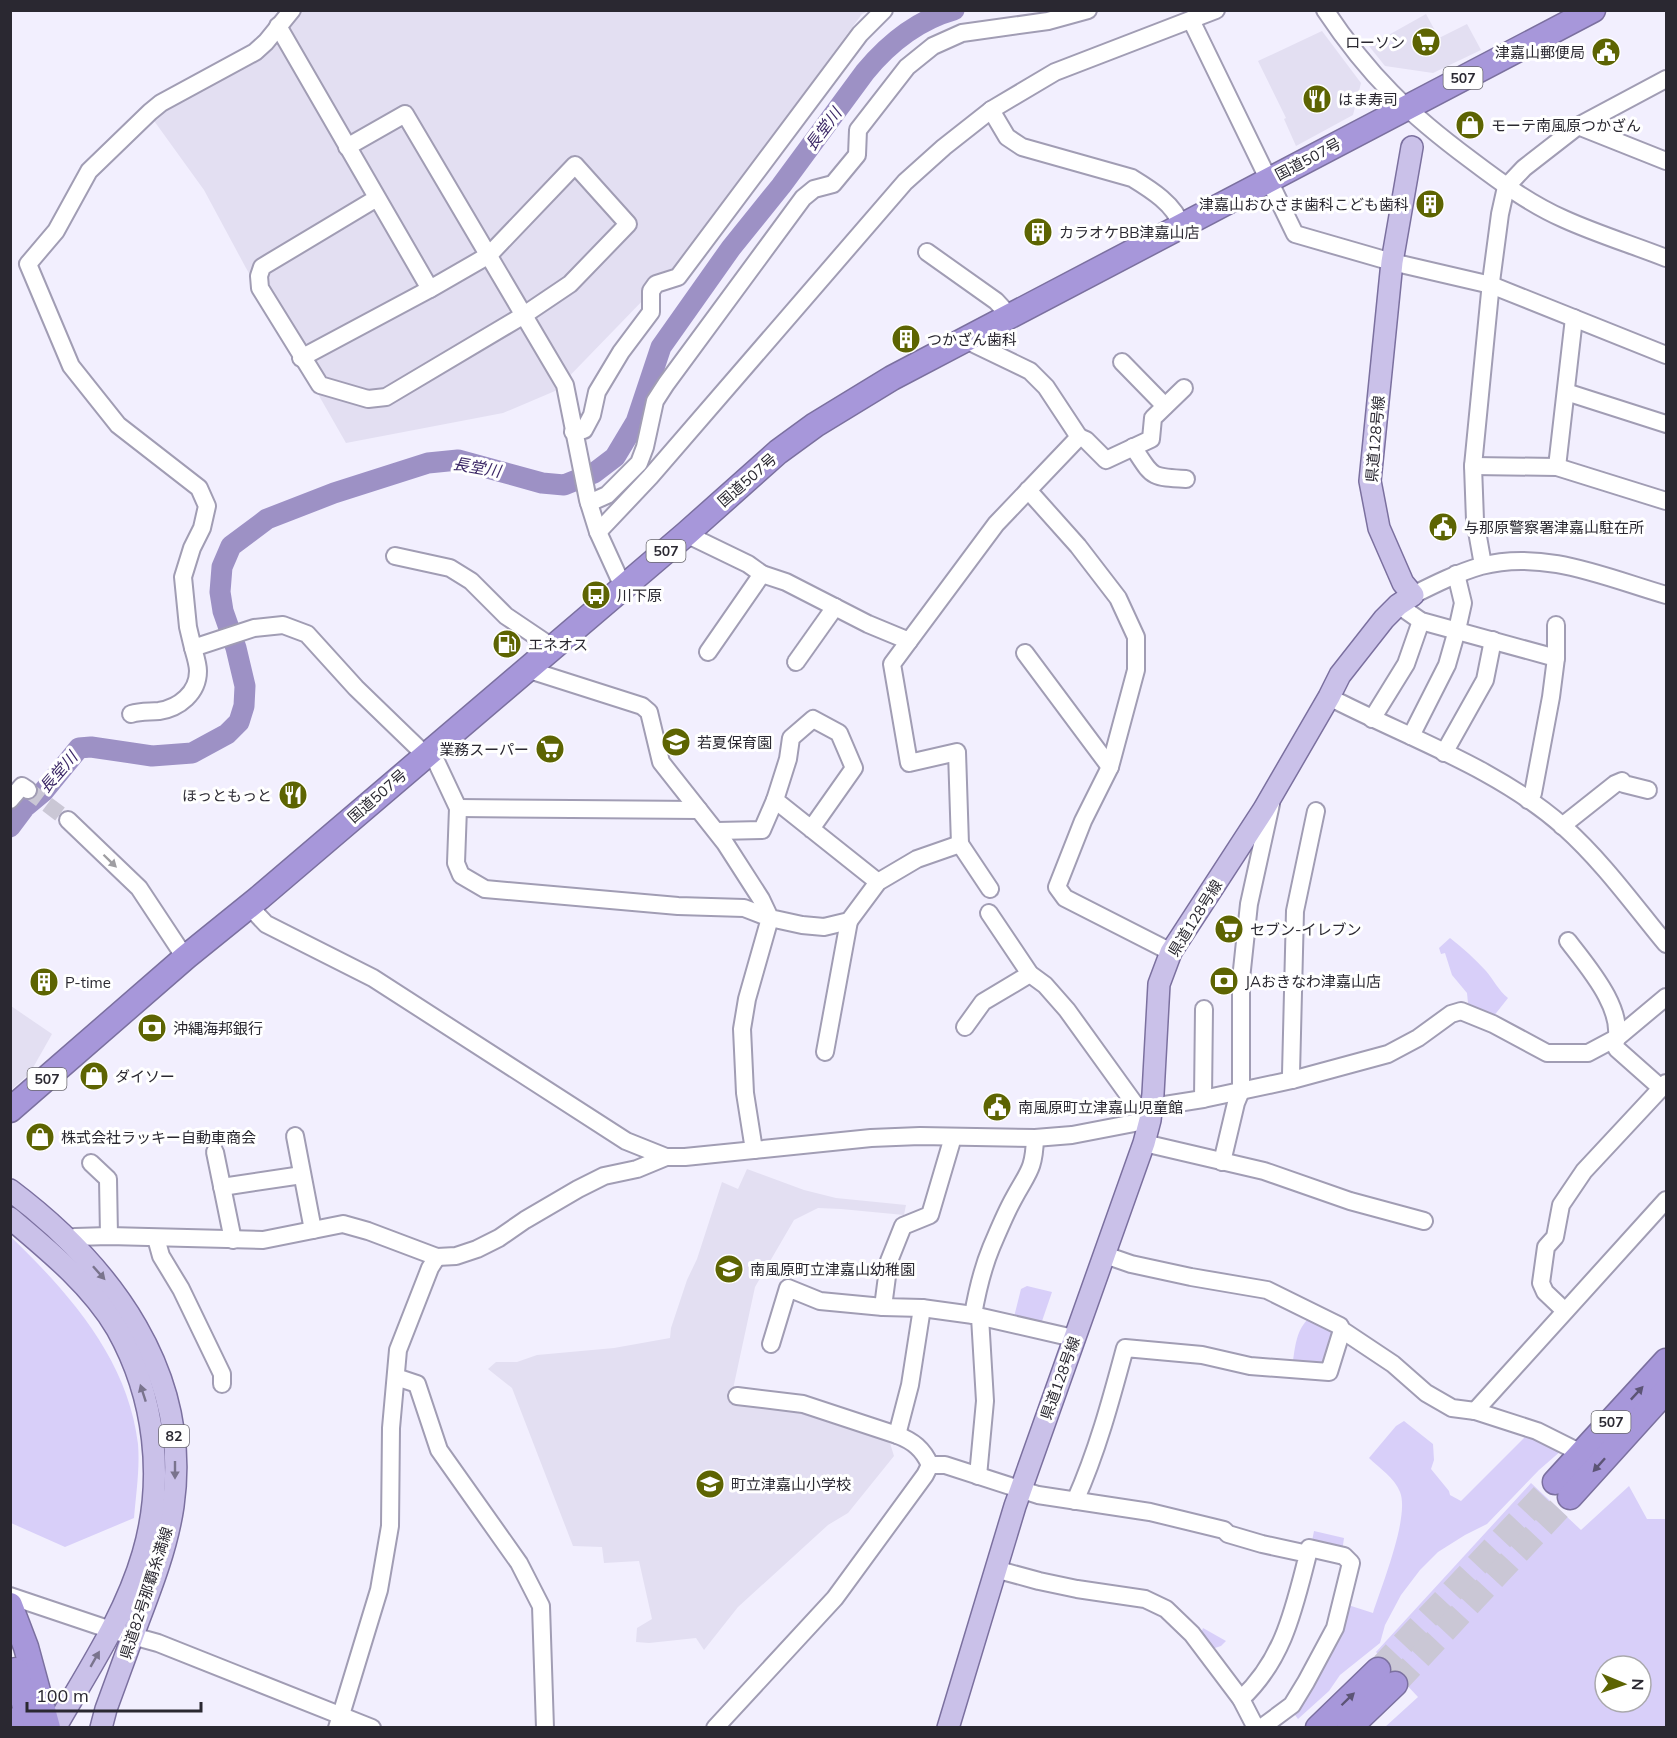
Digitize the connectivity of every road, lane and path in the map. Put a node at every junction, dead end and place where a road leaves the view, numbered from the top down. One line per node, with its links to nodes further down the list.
1 (292, 10): 8 (street)
2 (884, 10): 37 (street)
3 (1088, 10): 45 (street)
4 (1216, 10): 7 (street)
5 (1325, 10): 10 (street)
6 (1593, 10): 10 (highway, 国道507号 / 507)
7 (1191, 20): 11 (street); 16 (street)
8 (278, 26): 13 (street); 62 (street)
9 (1666, 79): 12 (street)
10 (1405, 108): 16 (highway, 国道507号 / 507); 17 (street)
11 (991, 110): 19 (street); 46 (street)
12 (1578, 126): 15 (street); 17 (street)
13 (347, 147): 18 (street); 21 (street)
14 (1412, 147): 23 (main road, 県道128号線)
15 (1666, 161)
16 (1269, 180): 19 (highway, 国道507号 / 507); 23 (street)
17 (1506, 187): 22 (street); 24 (street)
18 (377, 198): 25 (street); 31 (street)
19 (1180, 226): 27 (highway, 国道507号 / 507)
20 (927, 252): 27 (street)
21 (489, 255): 25 (street); 26 (street); 26 (street)
22 (1666, 258)
23 (1392, 262): 24 (street); 54 (main road, 県道128号線)
24 (1491, 285): 28 (street); 40 (street)
25 (430, 289): 31 (street)
26 (524, 315): 31 (street); 37 (street)
27 (1009, 315): 29 (highway, 国道507号 / 507)
28 (1574, 318): 30 (street); 34 (street)
29 (969, 337): 38 (street); 47 (highway, 国道507号 / 507)
30 (1666, 355)
31 (301, 358)
32 (1122, 362): 35 (street)
33 (1184, 388): 35 (street)
34 (1566, 392): 36 (street); 41 (street)
35 (1165, 406): 39 (street)
36 (1666, 424)
37 (574, 435): 45 (street)
38 (1079, 437): 39 (street); 43 (street)
39 (1133, 447): 42 (street)
40 (1473, 466): 41 (street); 49 (street)
41 (1557, 467): 44 (street)
42 (1186, 479)
43 (1028, 489): 60 (street); 74 (street)
44 (1666, 501)
45 (588, 502): 46 (street)
46 (598, 532): 52 (street)
47 (686, 534): 50 (street); 52 (highway, 国道507号 / 507)
48 (395, 556): 61 (street)
49 (1483, 565): 51 (street); 53 (street)
50 (762, 573): 55 (street); 63 (street)
51 (1456, 574): 54 (street); 58 (street)
52 (625, 585): 61 (highway, 国道507号 / 507)
53 (1666, 595)
54 (1405, 600): 56 (street); 68 (main road, 県道128号線)
55 (835, 607): 60 (street); 66 (street)
56 (1421, 621): 58 (street); 70 (street)
57 (1556, 625): 65 (street)
58 (1457, 630): 59 (street); 71 (street)
59 (1492, 640): 65 (street); 72 (street)
60 (909, 641): 88 (street)
61 (552, 647): 67 (highway, 国道507号 / 507)
62 (193, 648): 69 (street); 73 (street)
63 (708, 652)
64 (1025, 653): 74 (street)
65 (1556, 658): 80 (street)
66 (796, 662)
67 (526, 669): 73 (highway, 国道507号 / 507); 82 (street)
68 (1329, 697): 70 (street); 77 (main road, 県道128号線)
69 (131, 714)
70 (1372, 719): 71 (street)
71 (1411, 736): 72 (street)
72 (1444, 753): 80 (street)
73 (425, 755): 81 (street); 91 (highway, 国道507号 / 507)
74 (1110, 767): 97 (street)
75 (28, 790): 78 (street)
76 (1648, 790): 85 (street)
77 (1273, 795): 97 (main road, 県道128号線); 107 (street)
78 (10, 800)
79 (775, 800): 86 (street); 86 (street); 87 (street)
80 (1528, 800): 85 (street)
81 (458, 808): 82 (street); 93 (street)
82 (699, 810): 87 (street)
83 (1316, 810): 105 (street)
84 (68, 820): 98 (street, one-way to 98)
85 (1562, 826): 96 (street)
86 (811, 829): 89 (street)
87 (717, 831): 93 (street)
88 (960, 844): 89 (street); 90 (street)
89 (878, 882): 94 (street)
90 (990, 890)
91 (249, 906): 98 (highway, 国道507号 / 507); 117 (street)
92 (989, 913): 99 (street)
93 (770, 918): 94 (street); 115 (street)
94 (849, 921): 104 (street)
95 (1568, 941): 103 (street)
96 (1666, 944)
97 (1172, 952): 110 (main road, 県道128号線)
98 (186, 957): 109 (highway, 国道507号 / 507)
99 (1030, 974): 102 (street); 110 (street)
100 (1666, 997): 103 (street)
101 (1204, 1009): 108 (street)
102 (964, 1027)
103 (1618, 1037): 105 (street); 106 (street)
104 (825, 1052)
105 (1292, 1080): 107 (street)
106 (1664, 1085): 135 (street)
107 (1241, 1091): 108 (street); 118 (street)
108 (1203, 1099): 110 (street)
109 (10, 1110)
110 (1149, 1116): 113 (street); 114 (main road, 県道128号線)
111 (295, 1136): 120 (street)
112 (953, 1137): 113 (street); 115 (street); 133 (street)
113 (1035, 1138): 136 (street)
114 (1144, 1143): 118 (street); 131 (main road, 県道128号線)
115 (754, 1150): 117 (street)
116 (215, 1152): 121 (street)
117 (666, 1157): 132 (street)
118 (1222, 1162): 125 (street)
119 (91, 1163): 127 (street)
120 (302, 1175): 121 (street); 126 (street)
121 (222, 1187): 130 (street)
122 (10, 1190): 129 (main road, 県道82号那覇糸満線 / 82)
123 (1666, 1200): 135 (street)
124 (10, 1218): 156 (main road, 県道82号那覇糸満線 / 82, one-way to 124)
125 (1424, 1221)
126 (313, 1230): 130 (street); 132 (street)
127 (109, 1236): 128 (street); 129 (street)
128 (156, 1238): 130 (street); 142 (street)
129 (68, 1240): 157 (main road, 県道82号那覇糸満線 / 82, one-way to 157)
130 (233, 1240)
131 (1105, 1255): 137 (street); 138 (main road, 県道128号線)
132 (437, 1257): 141 (street)
133 (883, 1307): 134 (street); 139 (street)
134 (922, 1308): 136 (street); 146 (street)
135 (1565, 1311): 145 (street)
136 (976, 1316): 138 (street); 149 (street)
137 (1342, 1330): 145 (street); 151 (street)
138 (1075, 1336): 150 (main road, 県道128号線)
139 (771, 1344)
140 (1666, 1361): 147 (highway, 507, one-way to 140)
141 (396, 1377): 161 (street); 168 (street)
142 (222, 1384)
143 (1666, 1391): 147 (highway, 507, one-way to 147)
144 (736, 1396): 146 (street)
145 (1474, 1411): 147 (street)
146 (897, 1435): 148 (street)
147 (1581, 1454)
148 (930, 1465): 149 (street); 169 (street)
149 (978, 1476): 150 (street)
150 (1020, 1490): 151 (street); 153 (main road, 県道128号線)
151 (1075, 1501): 159 (street)
152 (1309, 1548): 171 (street)
153 (995, 1569): 159 (street); 170 (main road, 県道128号線)
154 (10, 1596): 156 (street)
155 (10, 1605): 164 (highway)
156 (111, 1630): 157 (street); 165 (main road, 県道82号那覇糸満線 / 82, one-way to 156)
157 (133, 1636): 161 (street); 166 (main road, 県道82号那覇糸満線 / 82)
158 (10, 1647): 163 (highway)
159 (1241, 1699): 171 (street)
160 (10, 1720): 162 (highway)
161 (338, 1722): 167 (street)
162 (12, 1728)
163 (30, 1728)
164 (48, 1728)
165 (55, 1728)
166 (101, 1728)
167 (372, 1728)
168 (545, 1728)
169 (715, 1728)
170 (948, 1728)
171 (1258, 1728)
172 (1318, 1728): 173 (highway, one-way to 173)
173 (1349, 1728)

